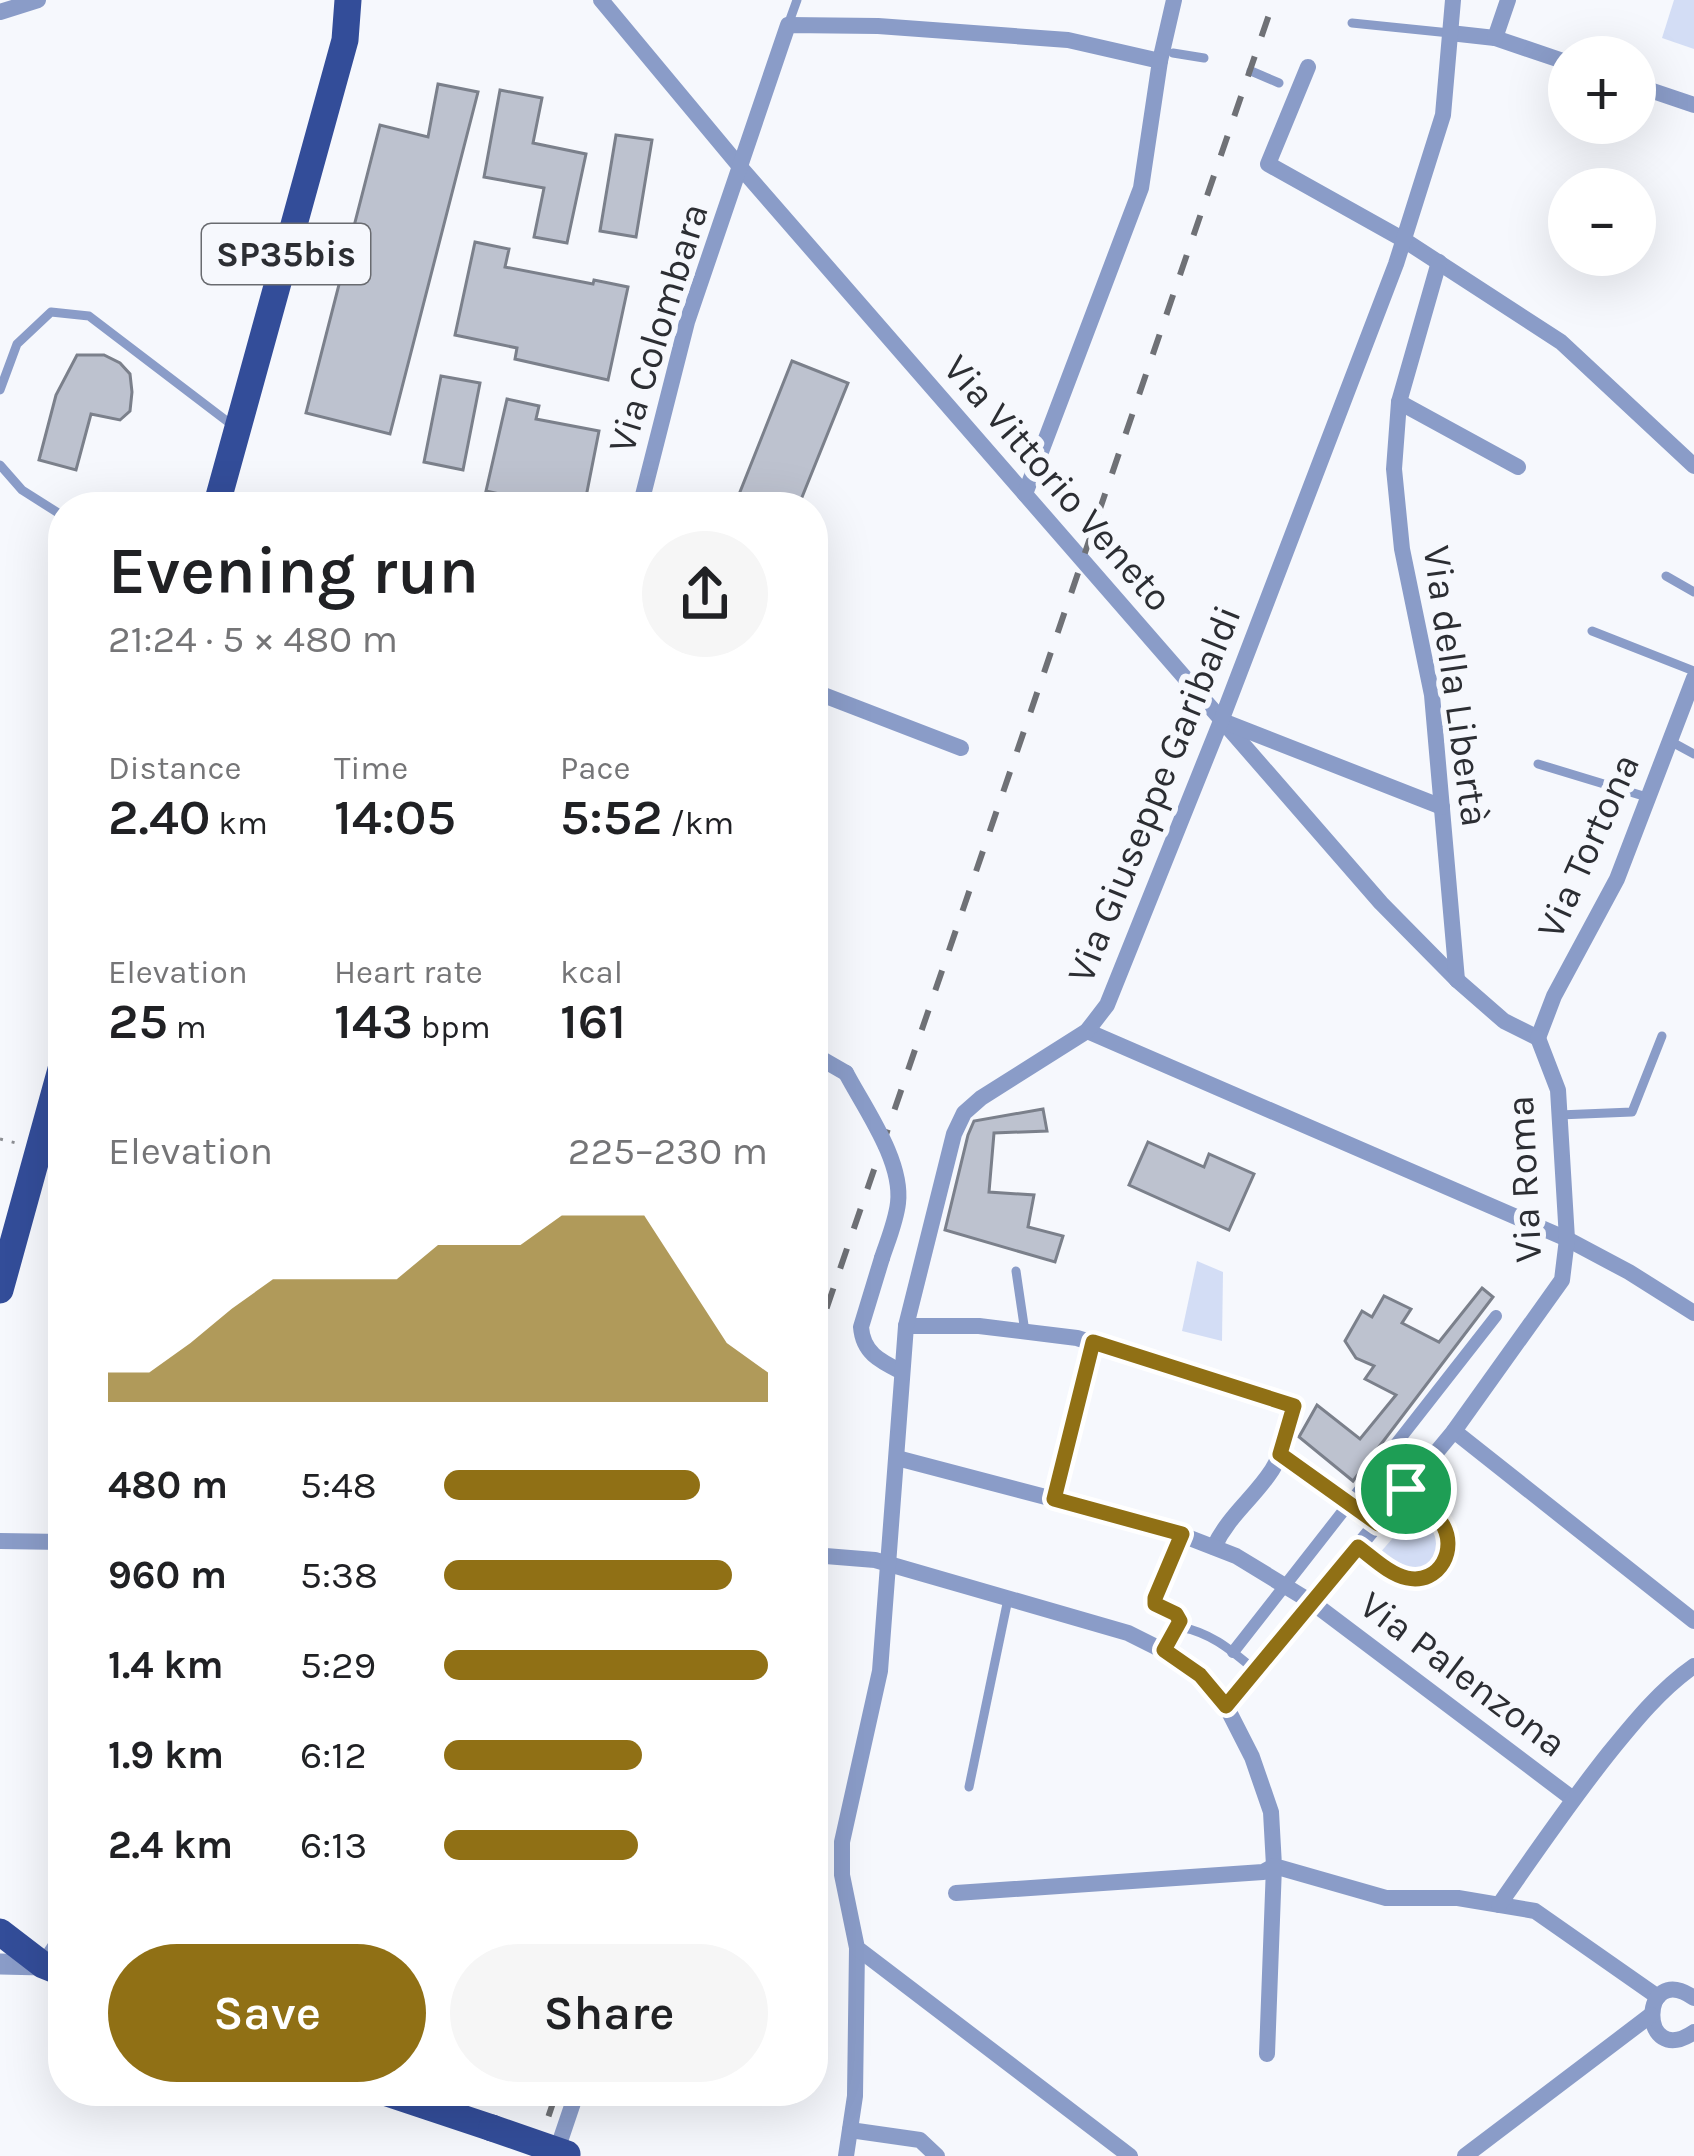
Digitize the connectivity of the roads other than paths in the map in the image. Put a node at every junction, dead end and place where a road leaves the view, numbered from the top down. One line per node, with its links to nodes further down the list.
1 (38, 0): 8 (street)
2 (348, 0): 26 (main road, SP35bis)
3 (601, 0): 21 (street, Via Vittorio Veneto)
4 (796, 0): 10 (lane)
5 (1174, 0): 14 (street)
6 (1453, 0): 11 (street, Via Giuseppe Garibaldi)
7 (1508, 0): 12 (street)
8 (0, 12)
9 (1352, 23): 11 (lane)
10 (788, 26): 14 (street); 21 (street, Via Colombara)
11 (1450, 33): 12 (street); 22 (street, Via Giuseppe Garibaldi)
12 (1495, 38): 13 (street)
13 (1548, 56)
14 (1167, 57): 15 (lane); 32 (street)
15 (1204, 58)
16 (1308, 68): 22 (street)
17 (1251, 71): 18 (lane)
18 (1279, 83)
19 (1656, 93): 20 (street)
20 (1694, 106)
21 (741, 168): 31 (street, Via Colombara); 32 (street, Via Vittorio Veneto)
22 (1404, 240): 23 (street); 39 (street, Via Giuseppe Garibaldi)
23 (1439, 262): 25 (street, Via della Libertà); 28 (street)
24 (0, 390): 26 (lane)
25 (1399, 402): 29 (street); 45 (street, Via della Libertà)
26 (238, 429): 30 (main road, SP35bis)
27 (0, 465): 33 (lane)
28 (1694, 466)
29 (1518, 467)
30 (220, 492)
31 (644, 492)
32 (1025, 494): 39 (street, Via Vittorio Veneto)
33 (48, 506)
34 (1666, 576): 35 (lane)
35 (1694, 592)
36 (1592, 631): 37 (lane)
37 (1694, 674): 40 (street, Via Tortona)
38 (828, 697): 41 (street)
39 (1221, 721): 45 (street); 46 (street, Via Vittorio Veneto); 47 (street, Via Giuseppe Garibaldi)
40 (1670, 741): 42 (lane); 44 (street, Via Tortona)
41 (961, 748)
42 (1694, 754)
43 (1538, 764): 44 (lane)
44 (1650, 798): 49 (street, Via Tortona)
45 (1442, 807): 46 (street, Via della Libertà)
46 (1457, 980): 49 (street, Via Vittorio Veneto)
47 (1087, 1031): 53 (street); 58 (street, Via Giuseppe Garibaldi)
48 (1662, 1036): 51 (lane)
49 (1538, 1038): 51 (street, Via Roma)
50 (828, 1062): 61 (street, bridge)
51 (1559, 1114): 53 (street, Via Roma)
52 (48, 1163): 55 (main road)
53 (1567, 1239): 56 (street); 62 (street, Via Roma)
54 (1016, 1271): 59 (lane)
55 (0, 1290)
56 (1694, 1313)
57 (1496, 1316): 66 (street)
58 (906, 1326): 59 (street); 61 (street, Via Giuseppe Garibaldi)
59 (1025, 1332): 60 (street)
60 (1093, 1342): 63 (street); 65 (lane)
61 (902, 1372): 64 (street, Via Giuseppe Garibaldi)
62 (1454, 1431): 67 (street, Via Roma); 77 (street)
63 (1280, 1454): 66 (street); 71 (street)
64 (897, 1459): 65 (street, Via Palenzona); 73 (street, Via Giuseppe Garibaldi)
65 (1054, 1499): 68 (street, Via Palenzona)
66 (1348, 1504): 67 (street); 74 (street)
67 (1378, 1524): 76 (street, Via Roma)
68 (1182, 1534): 71 (street, Via Palenzona); 78 (street)
69 (0, 1541): 70 (street)
70 (48, 1542)
71 (1214, 1547): 74 (street, Via Palenzona)
72 (828, 1556): 73 (street)
73 (890, 1565): 75 (street); 89 (street, Via Giuseppe Garibaldi)
74 (1284, 1586): 76 (street, Via Palenzona); 80 (street)
75 (1009, 1599): 79 (street); 84 (lane)
76 (1312, 1603): 81 (street, Via Roma); 85 (street, Via Palenzona)
77 (1694, 1621)
78 (1179, 1627): 79 (lane); 80 (lane)
79 (1164, 1650): 83 (street)
80 (1232, 1652): 81 (lane)
81 (1256, 1671): 83 (street, Via Roma)
82 (1689, 1676): 85 (street)
83 (1226, 1706): 86 (street)
84 (969, 1787)
85 (1573, 1799): 88 (street)
86 (1274, 1866): 87 (street); 88 (street); 97 (street)
87 (956, 1894)
88 (1499, 1905): 94 (street)
89 (856, 1948): 101 (street, Via Giuseppe Garibaldi); 105 (street)
90 (2, 1949): 91 (main road)
91 (48, 1951)
92 (1694, 1973): 93 (street)
93 (1689, 1995): 94 (street)
94 (1658, 1997): 95 (street)
95 (1651, 2015): 96 (street); 106 (street)
96 (1688, 2036): 98 (street)
97 (1267, 2054)
98 (1694, 2058)
99 (426, 2106): 102 (main road, bridge)
100 (574, 2106): 102 (street)
101 (850, 2130): 103 (street, Via Giuseppe Garibaldi); 104 (street)
102 (565, 2155)
103 (846, 2156)
104 (937, 2156)
105 (1130, 2156)
106 (1466, 2156)

